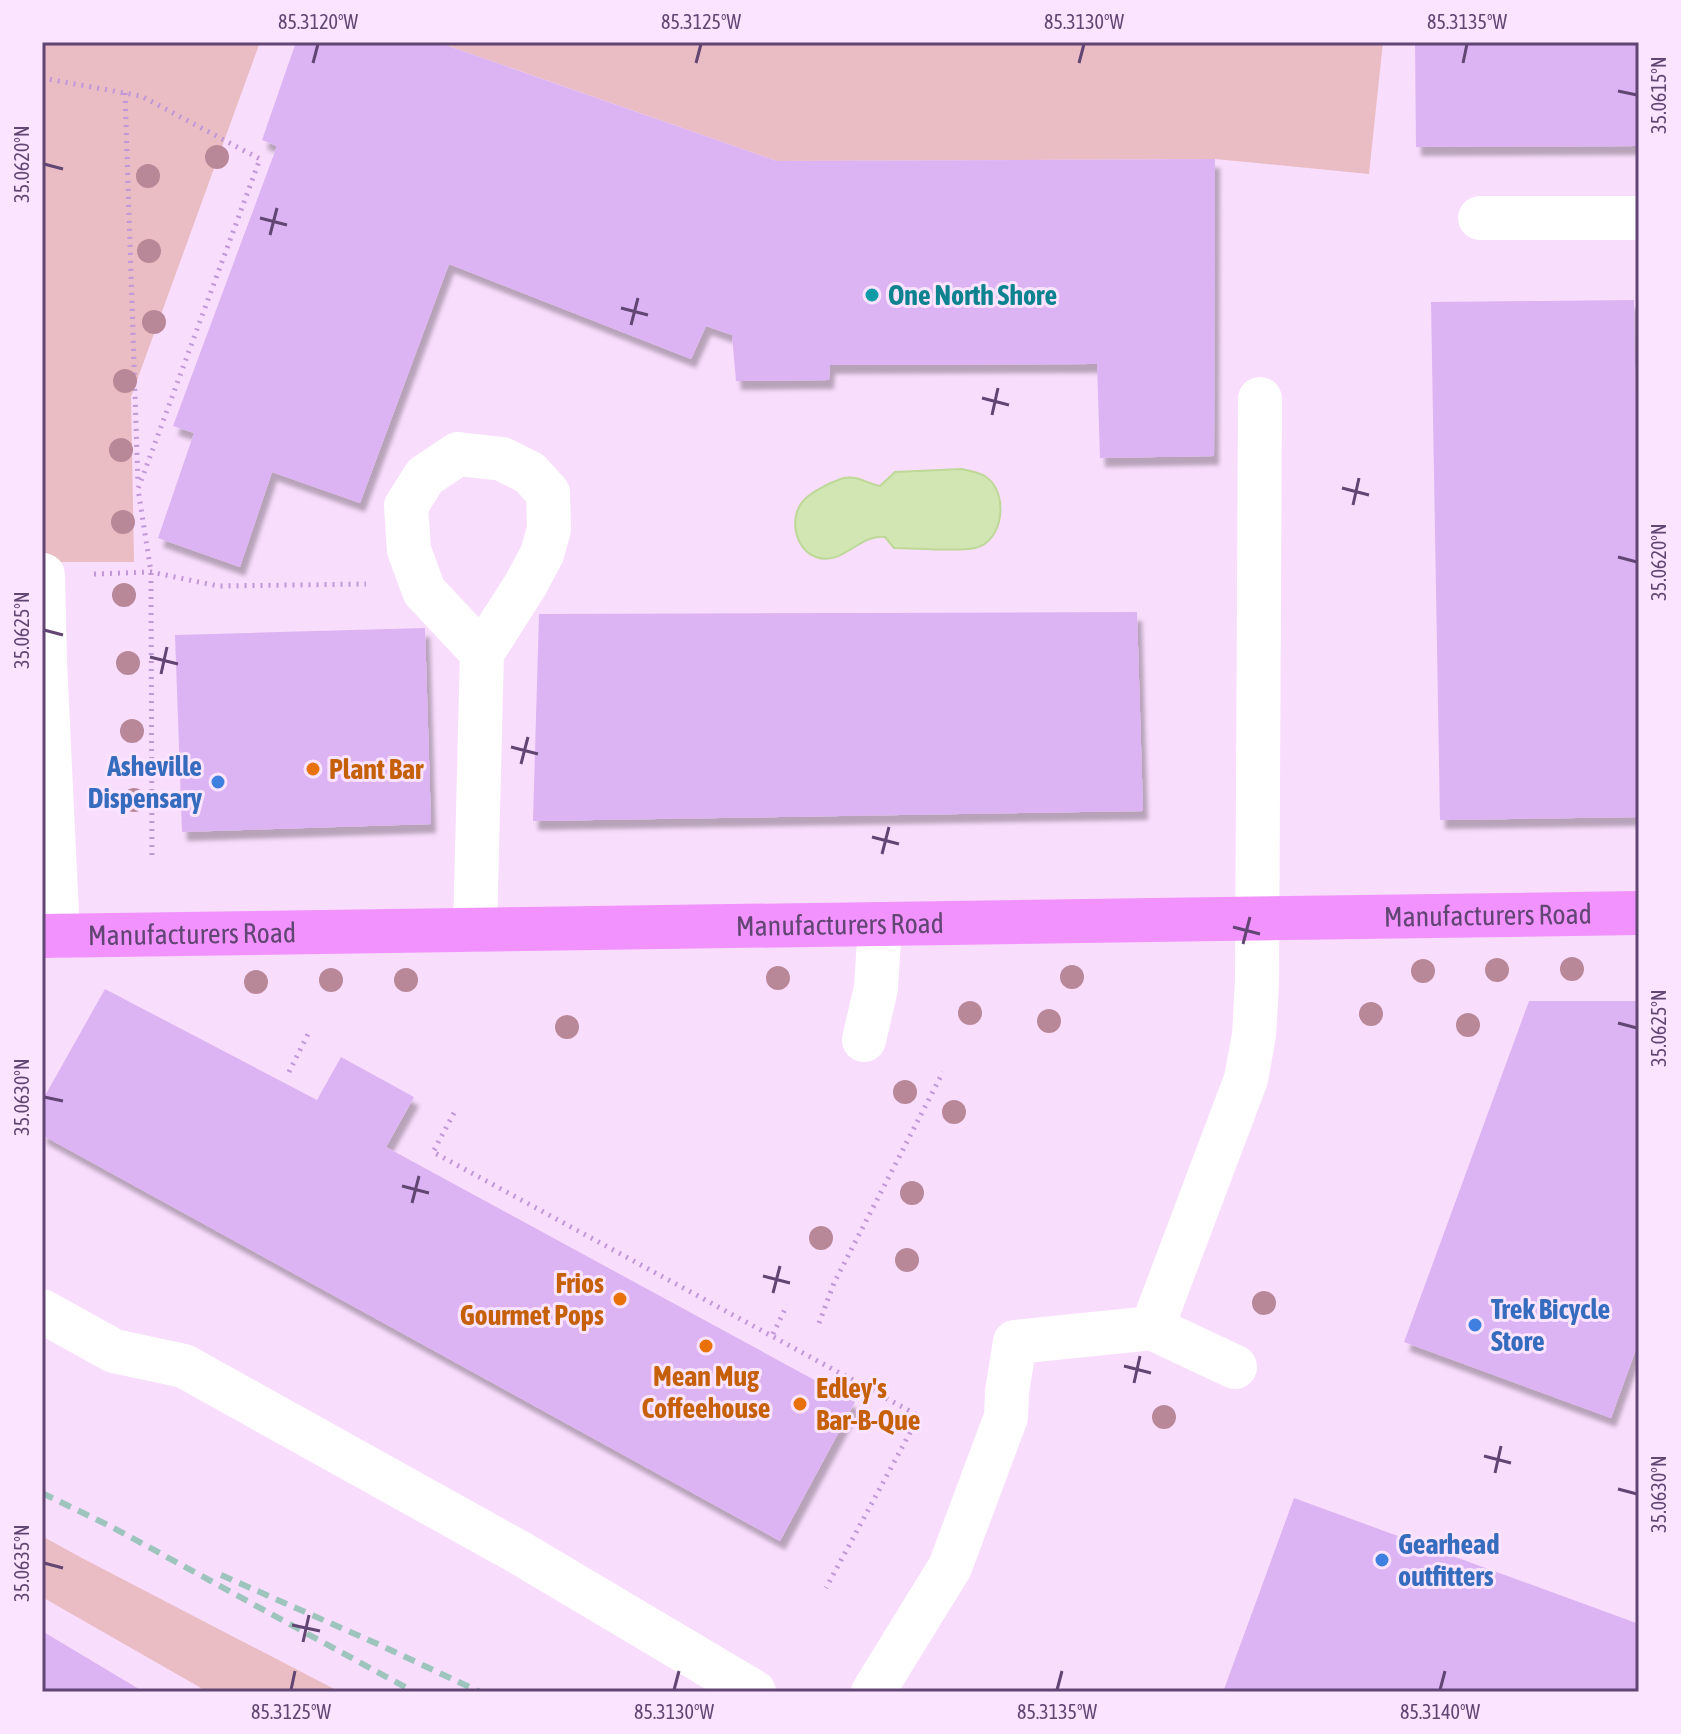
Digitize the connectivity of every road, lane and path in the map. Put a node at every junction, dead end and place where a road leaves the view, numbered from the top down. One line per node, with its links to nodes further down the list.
1 (42, 78): 2 (path)
2 (125, 93): 6 (path); 6 (path)
3 (1480, 218): 4 (lane)
4 (1639, 218)
5 (1260, 399): 14 (lane)
6 (138, 489): 7 (path)
7 (151, 572): 8 (path); 9 (path); 12 (path)
8 (64, 575): 11 (lane)
9 (421, 583): 10 (lane); 10 (lane)
10 (482, 653): 16 (lane)
11 (43, 662): 17 (lane)
12 (152, 857)
13 (1639, 913): 14 (main road, Manufacturers Road)
14 (1256, 920): 15 (main road, Manufacturers Road); 26 (lane)
15 (880, 924): 16 (main road, Manufacturers Road); 19 (lane)
16 (475, 930): 17 (main road, Manufacturers Road)
17 (50, 936)
18 (308, 1034): 20 (path)
19 (864, 1040)
20 (289, 1072)
21 (943, 1072): 25 (path)
22 (454, 1113): 27 (path)
23 (787, 1305): 27 (path)
24 (42, 1311): 30 (lane)
25 (819, 1323)
26 (1152, 1328): 28 (lane); 31 (lane)
27 (773, 1334): 29 (path)
28 (1235, 1367)
29 (826, 1588)
30 (754, 1692)
31 (873, 1692)

